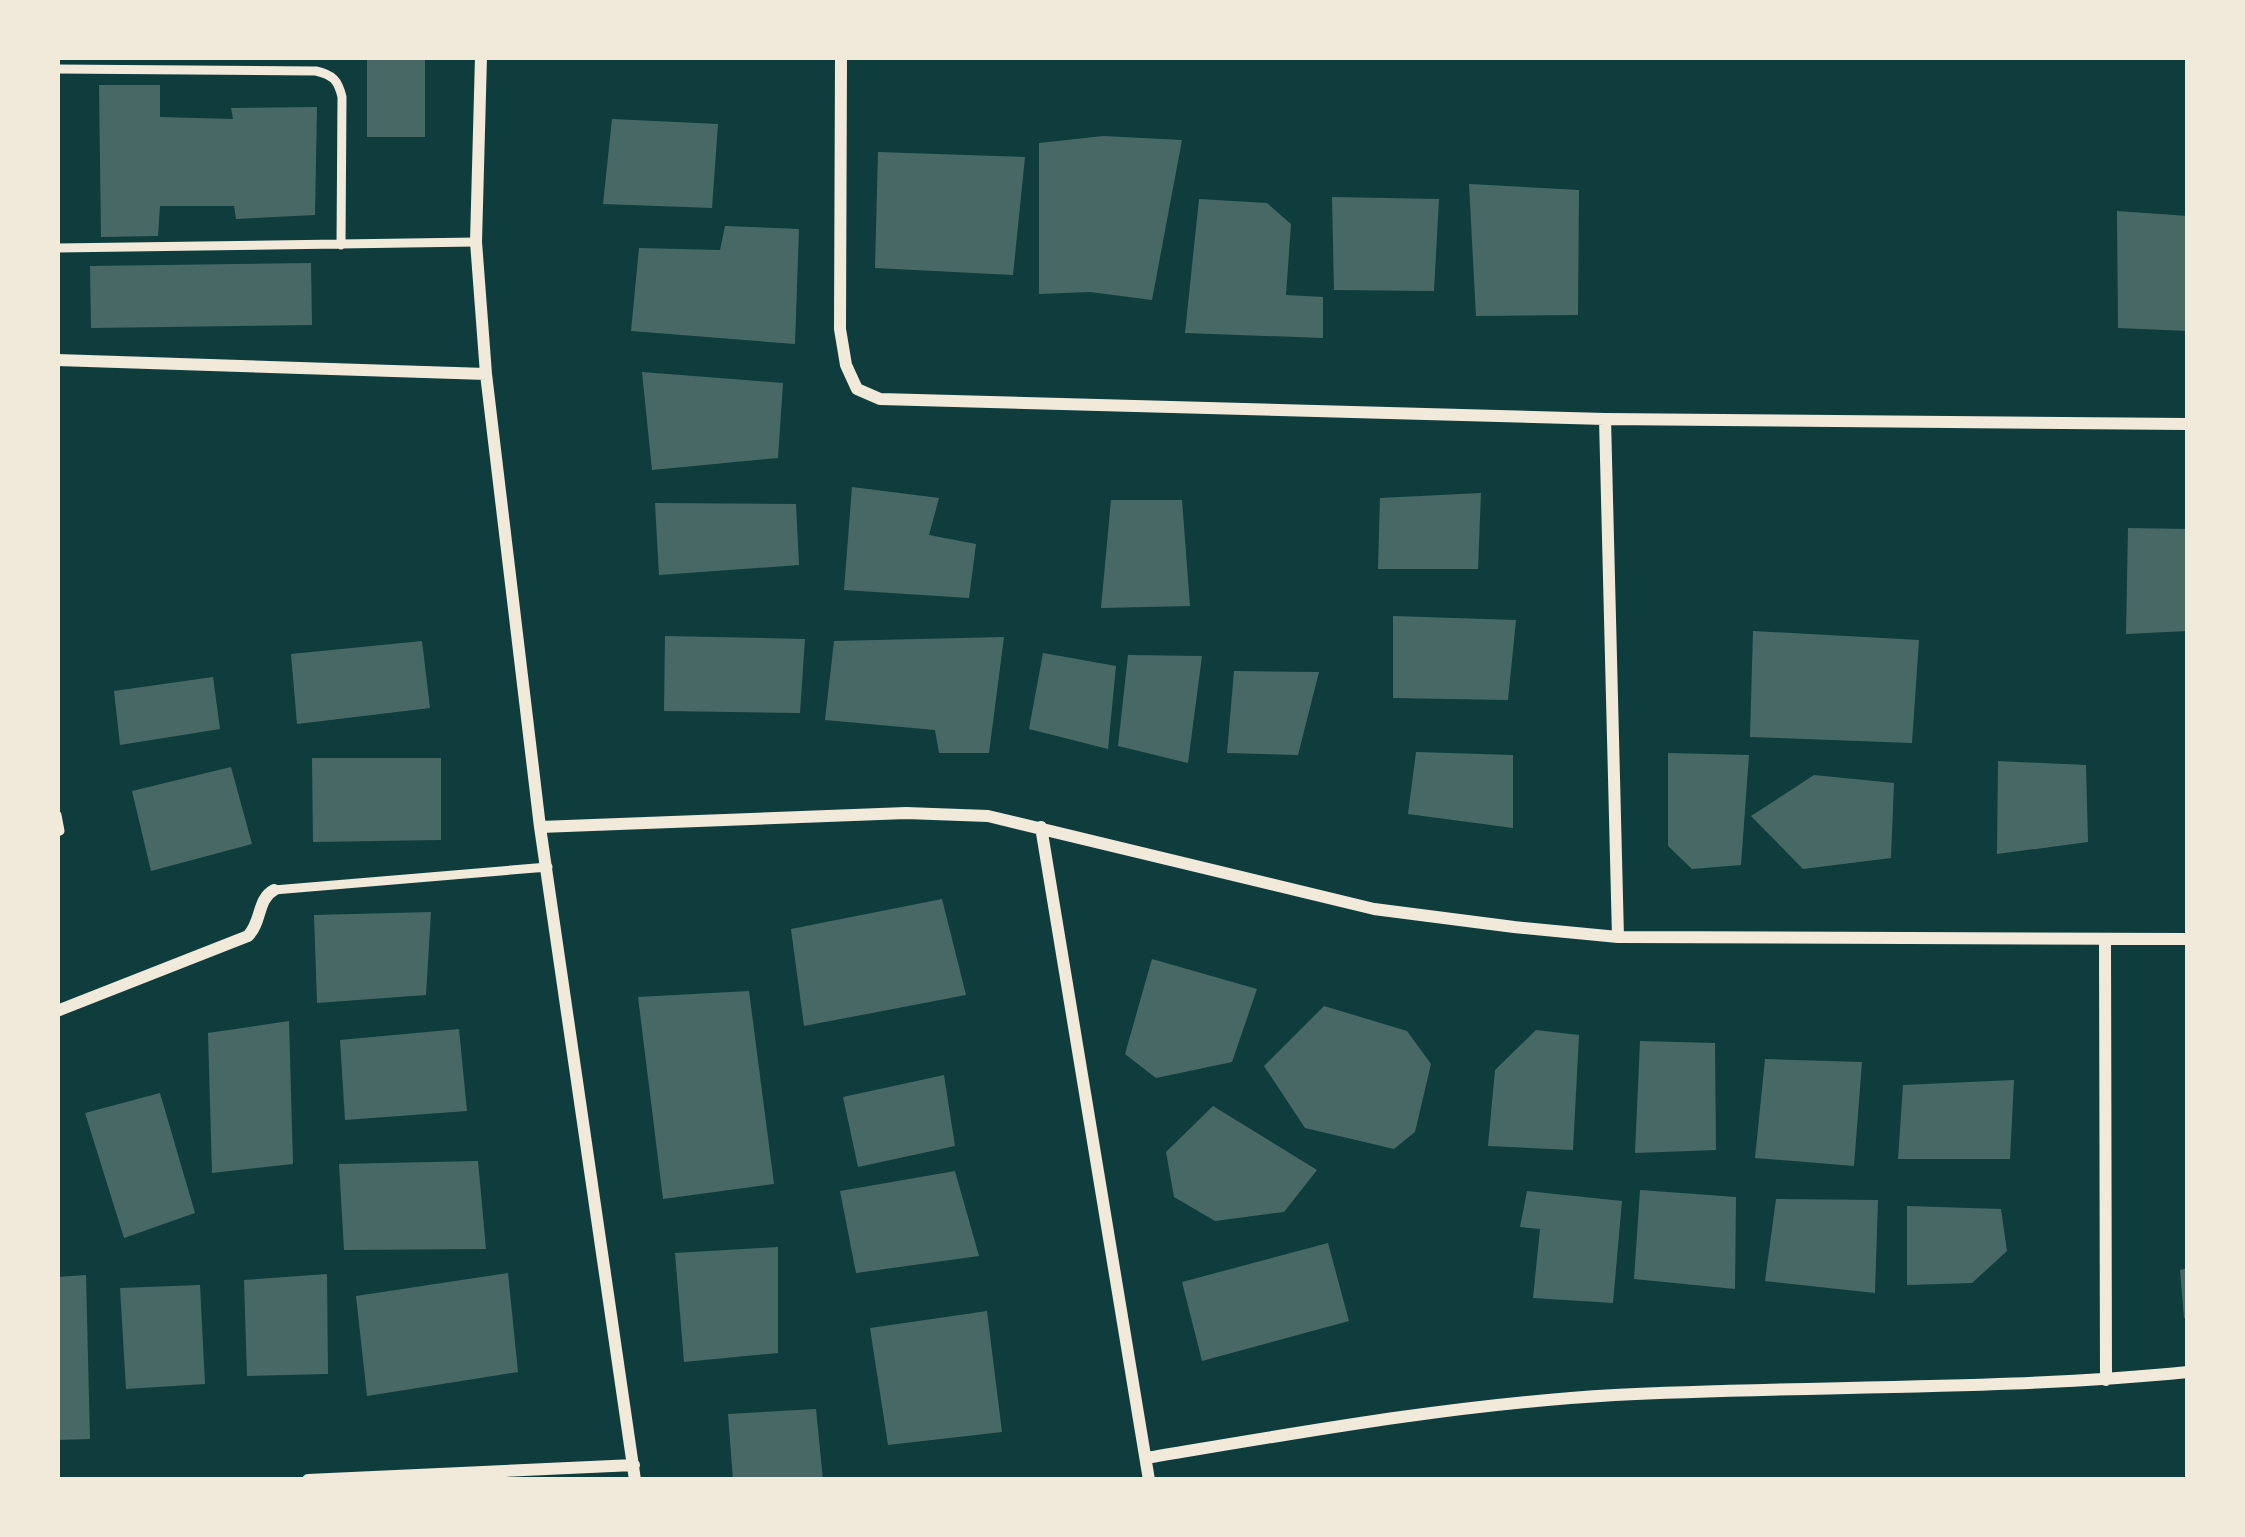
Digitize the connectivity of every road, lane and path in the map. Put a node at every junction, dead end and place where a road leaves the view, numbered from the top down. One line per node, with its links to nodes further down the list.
1 (481, 57): 4 (street)
2 (841, 57): 9 (street)
3 (57, 69): 5 (lane)
4 (476, 242): 5 (lane); 8 (street)
5 (340, 245): 6 (lane)
6 (57, 248)
7 (57, 360): 8 (street)
8 (486, 374): 12 (street)
9 (1605, 419): 10 (street); 17 (street)
10 (2188, 424)
11 (57, 814): 14 (lane)
12 (540, 826): 13 (street); 15 (street)
13 (1041, 827): 17 (street); 23 (street)
14 (60, 831)
15 (548, 867): 16 (lane); 24 (street)
16 (274, 890): 20 (street)
17 (1618, 937): 19 (street)
18 (2188, 939): 19 (street)
19 (2105, 942): 22 (street)
20 (57, 1011)
21 (2188, 1372): 22 (street)
22 (2106, 1380): 23 (street)
23 (1146, 1458): 26 (street)
24 (635, 1472): 25 (street)
25 (308, 1480)
26 (1149, 1480)

